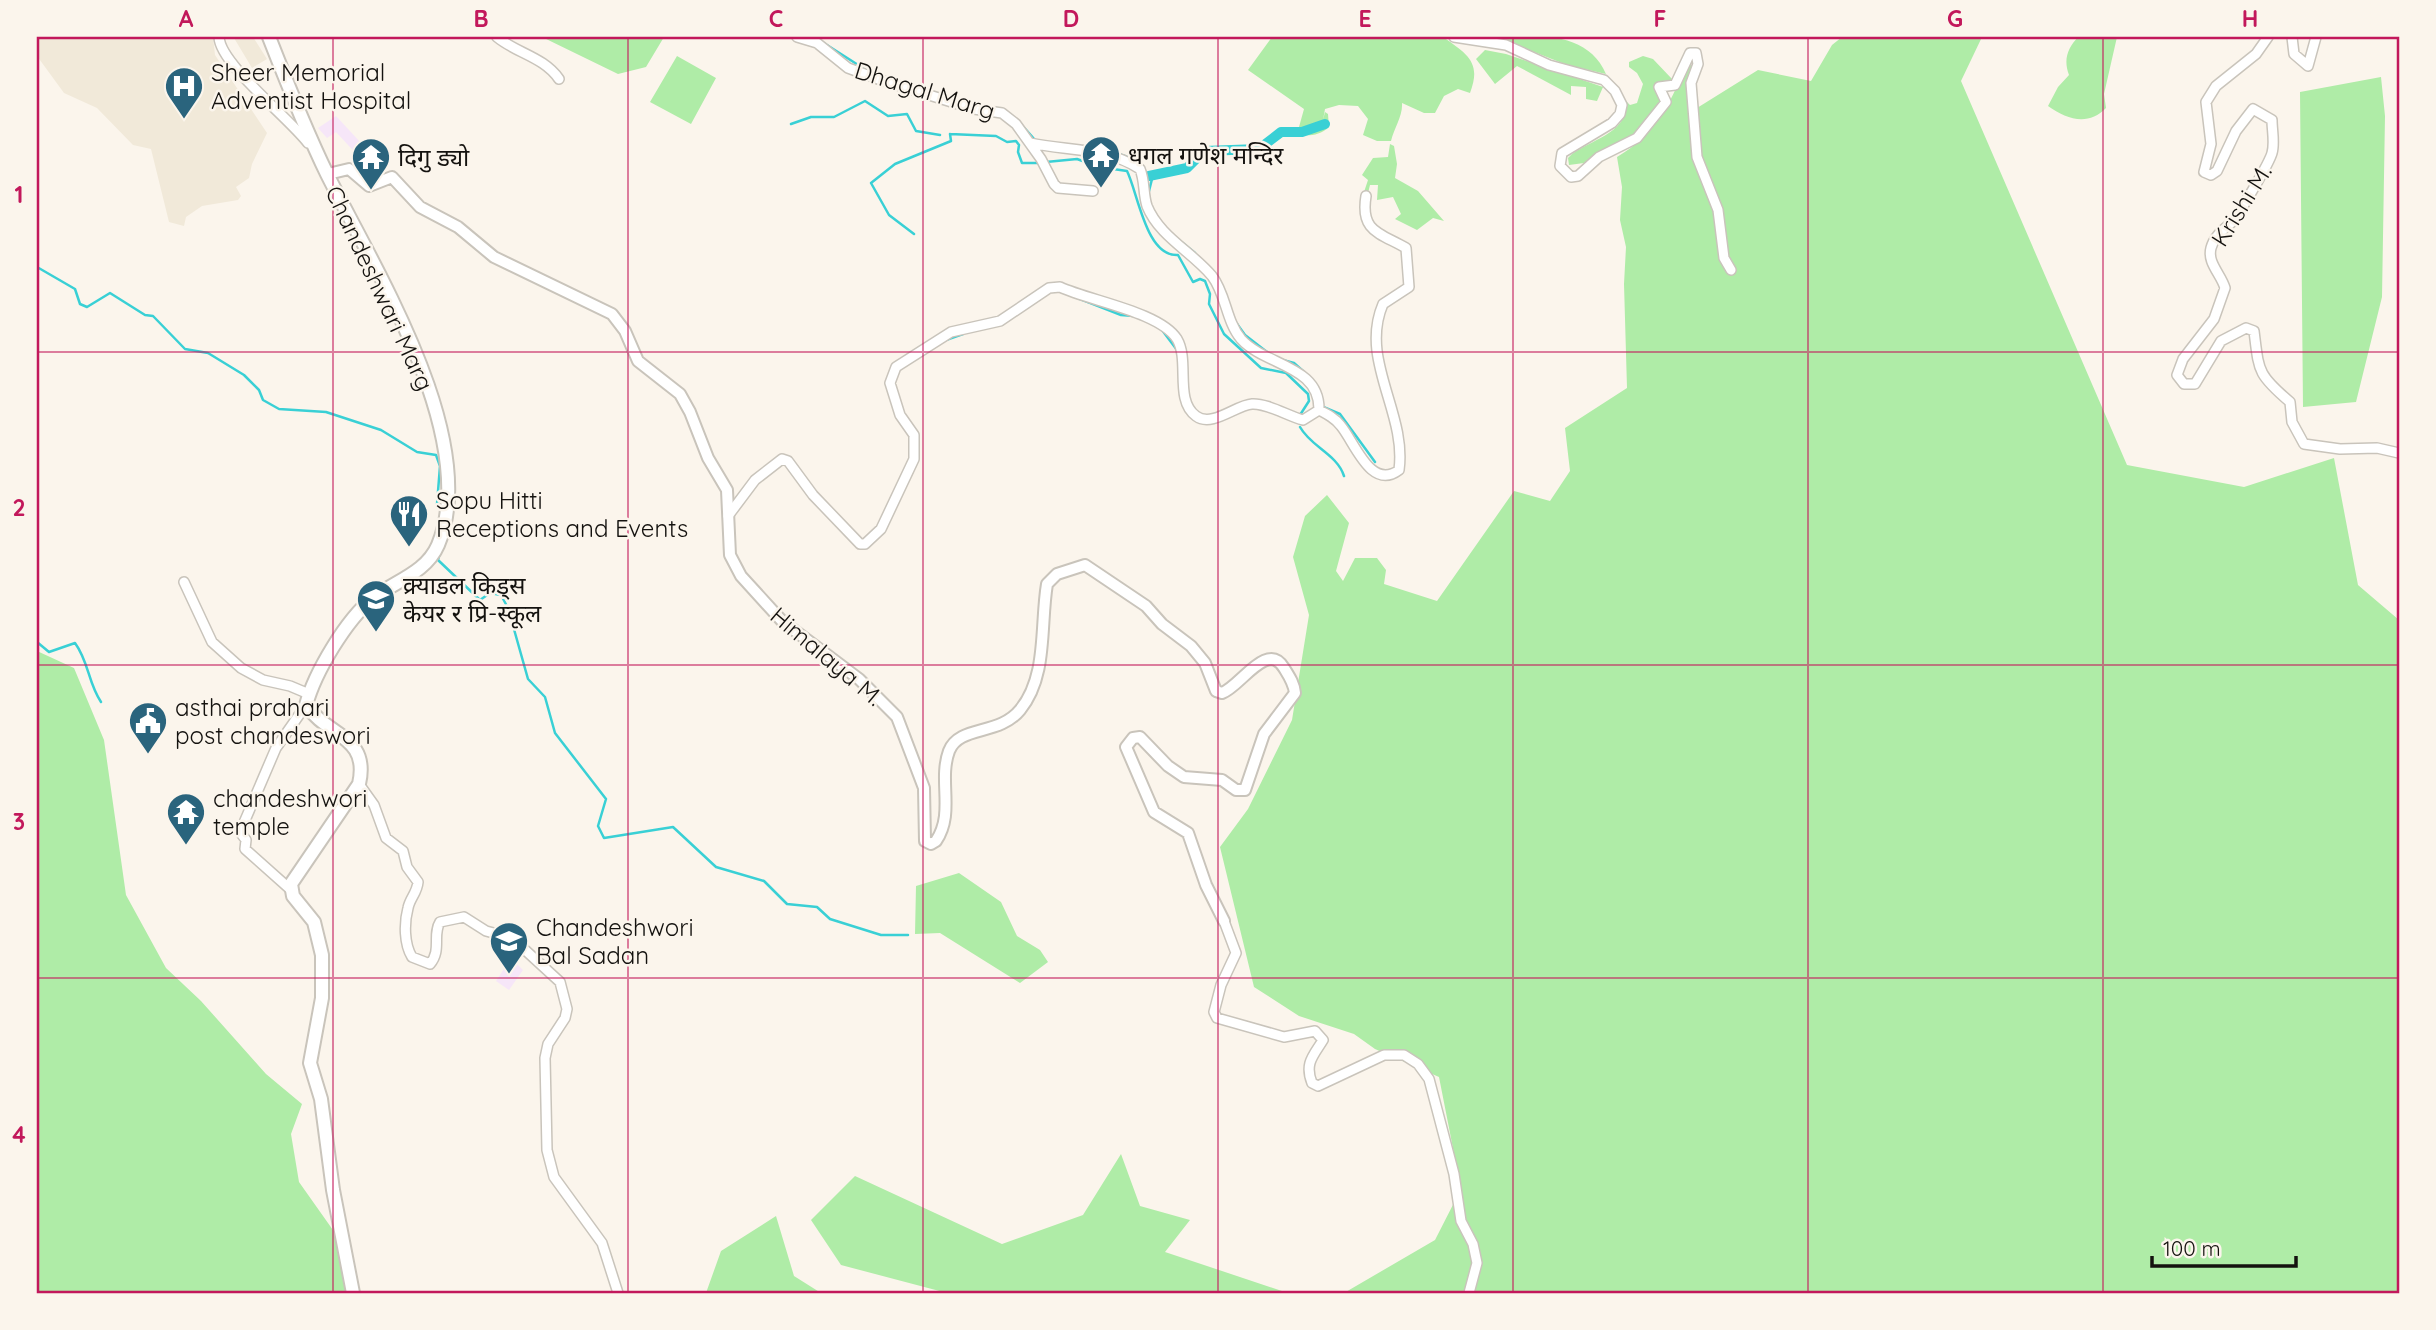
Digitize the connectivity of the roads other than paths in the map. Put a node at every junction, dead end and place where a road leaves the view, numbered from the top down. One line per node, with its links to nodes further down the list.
1 (219, 37): 11 (street)
2 (269, 37): 11 (main road, Chandeshwari Marg)
3 (497, 37): 9 (street)
4 (797, 37): 10 (street, Dhagal Marg)
5 (1454, 37): 15 (street)
6 (2268, 37): 17 (street, Krishi M.)
7 (2292, 37): 8 (street)
8 (2316, 37)
9 (559, 79)
10 (1030, 143): 13 (street, Dhagal Marg); 16 (street)
11 (320, 158): 12 (main road, Chandeshwari Marg)
12 (328, 174): 18 (street, Himalaya M.); 20 (main road, Chandeshwari Marg)
13 (1093, 191)
14 (1366, 196): 16 (street)
15 (1731, 270)
16 (1318, 410): 18 (street)
17 (2399, 453)
18 (728, 516): 23 (street, Himalaya M.)
19 (184, 582): 20 (street)
20 (308, 700): 21 (main road); 22 (street)
21 (359, 784): 22 (main road); 25 (street)
22 (291, 890): 24 (main road)
23 (1224, 921): 26 (street)
24 (353, 1293)
25 (618, 1293)
26 (1469, 1293)

